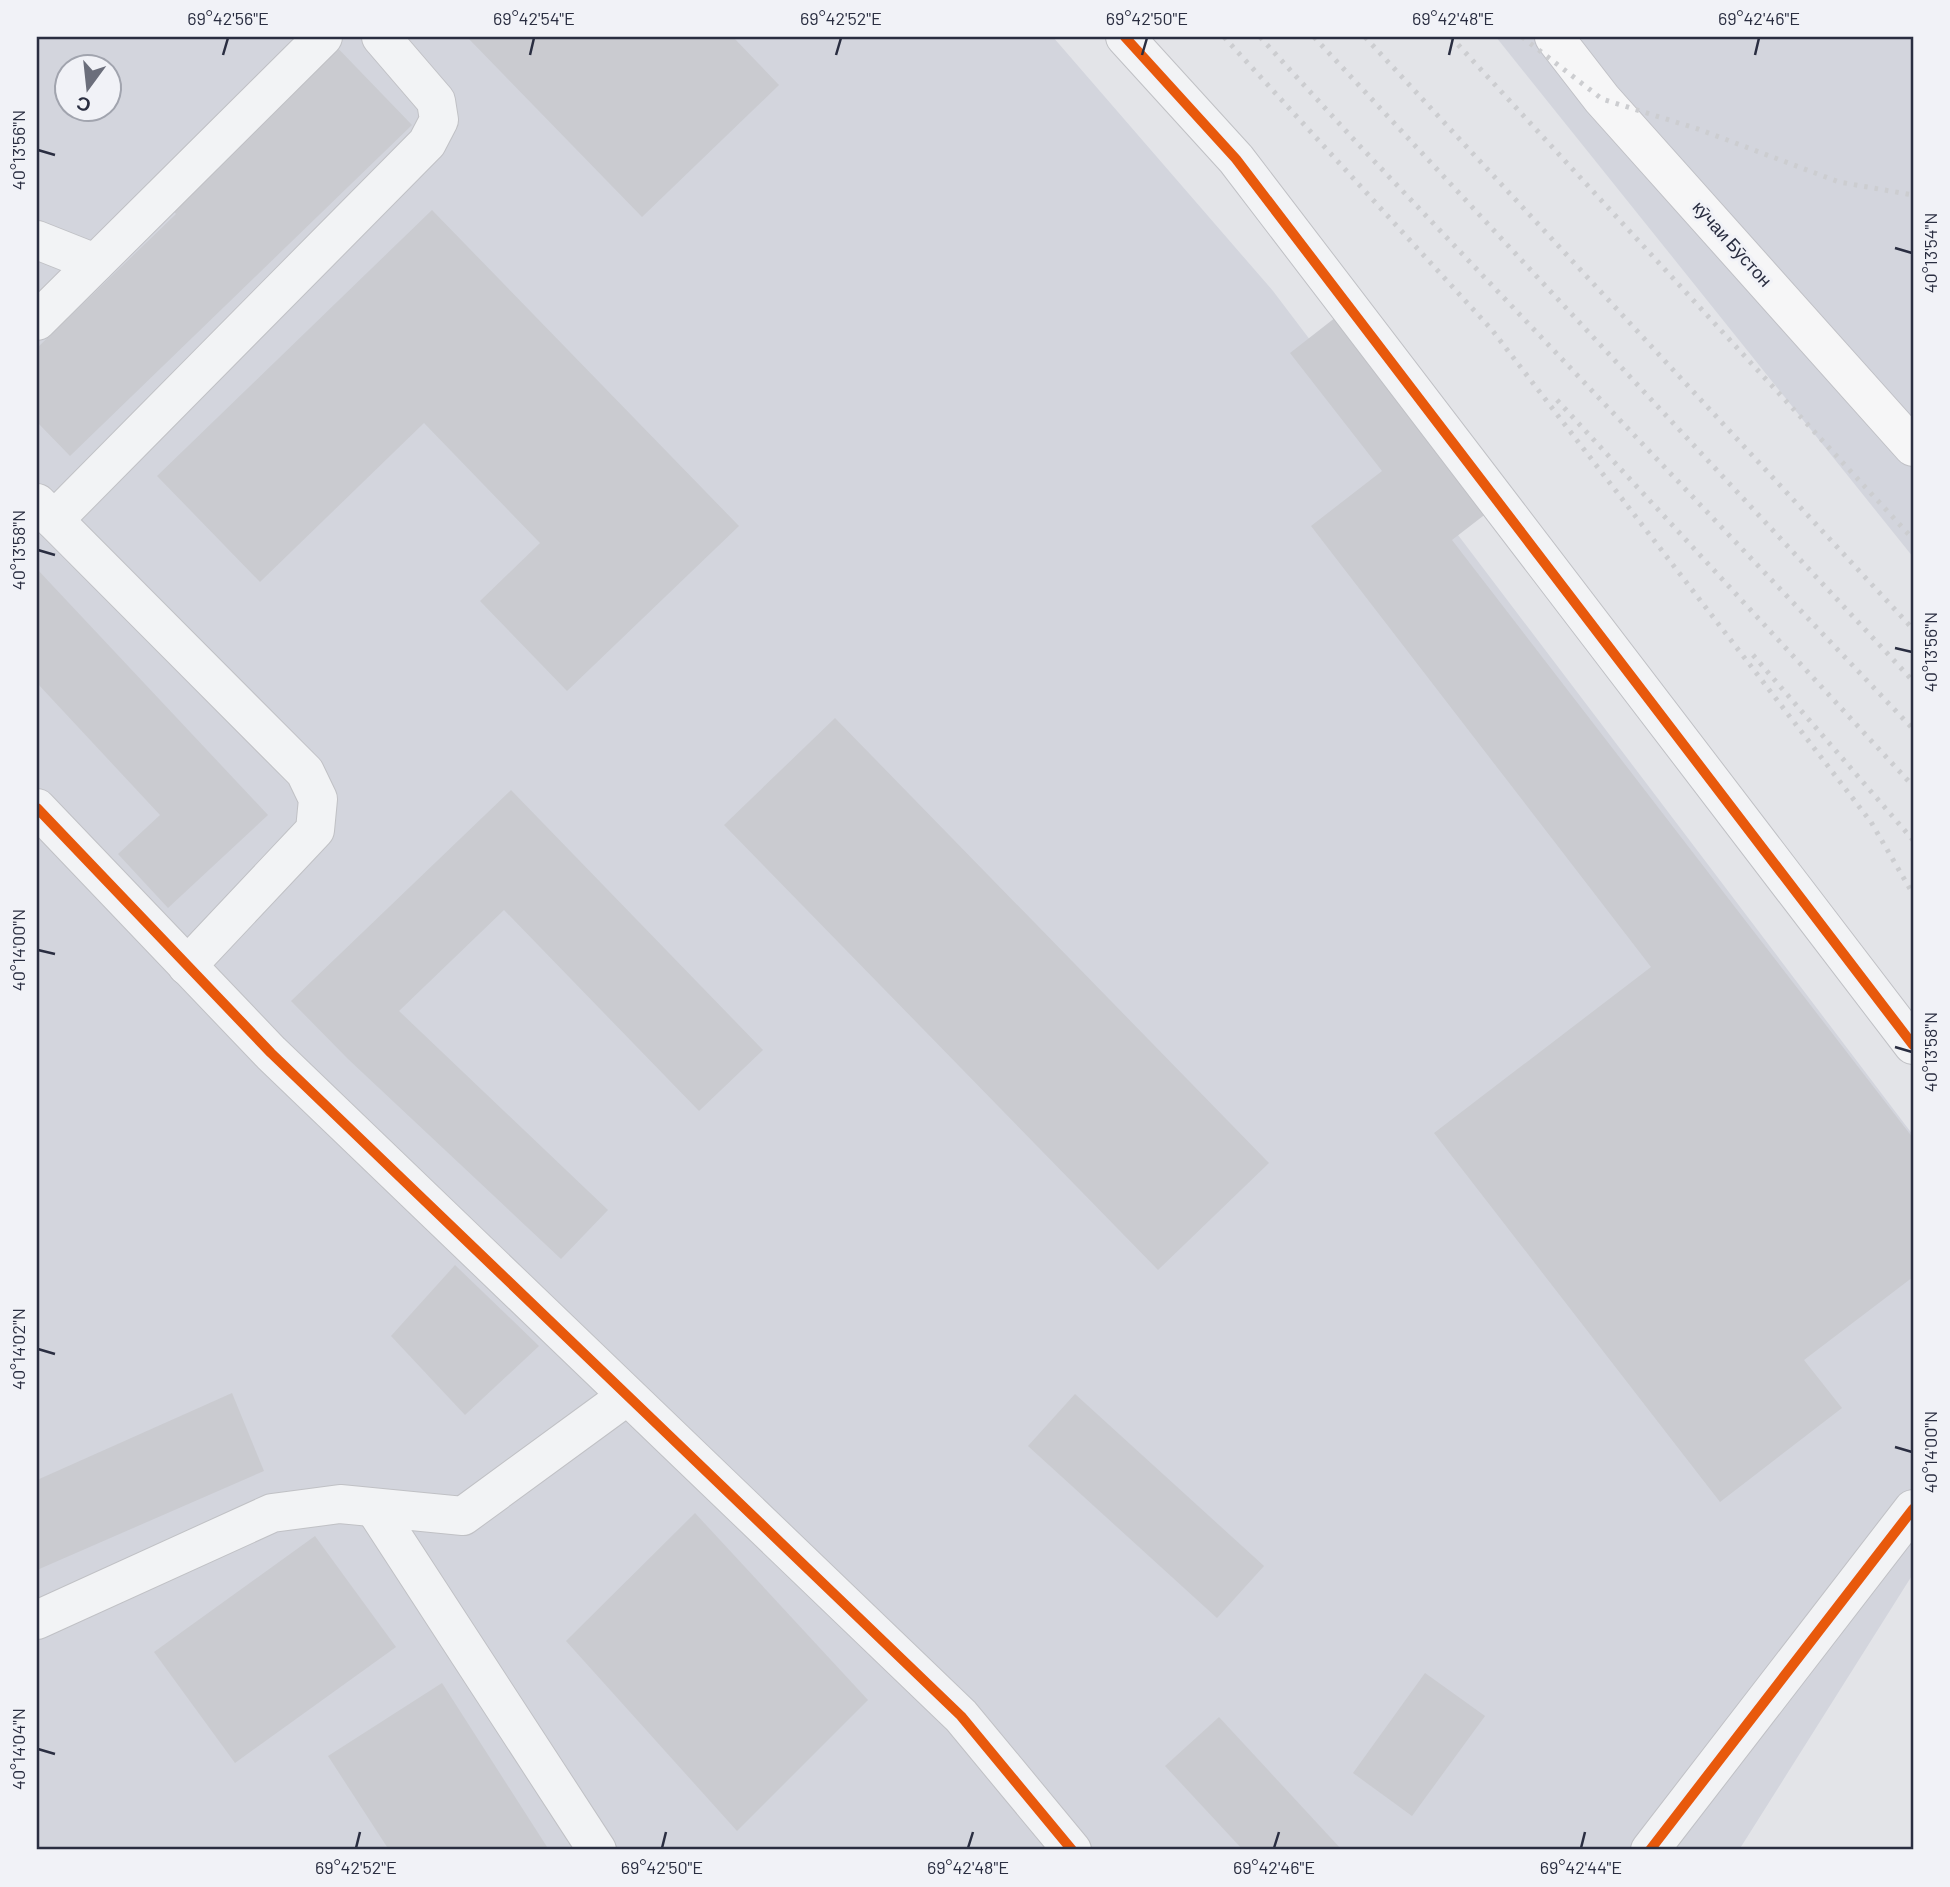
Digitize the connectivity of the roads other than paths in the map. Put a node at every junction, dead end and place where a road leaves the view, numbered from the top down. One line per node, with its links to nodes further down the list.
1 (381, 37): 9 (street)
2 (1125, 37): 12 (street)
3 (1554, 37): 8 (main road, кӯчаи Бӯстон)
4 (316, 39): 6 (street)
5 (37, 240): 6 (street)
6 (95, 263): 7 (street)
7 (37, 321)
8 (1913, 447)
9 (45, 511): 11 (street)
10 (37, 808): 11 (street)
11 (187, 966): 13 (street)
12 (1913, 1045)
13 (627, 1396): 14 (street); 18 (street)
14 (375, 1509): 16 (street); 17 (street)
15 (1913, 1509): 19 (street)
16 (37, 1620)
17 (597, 1850)
18 (1072, 1850)
19 (1650, 1850)

